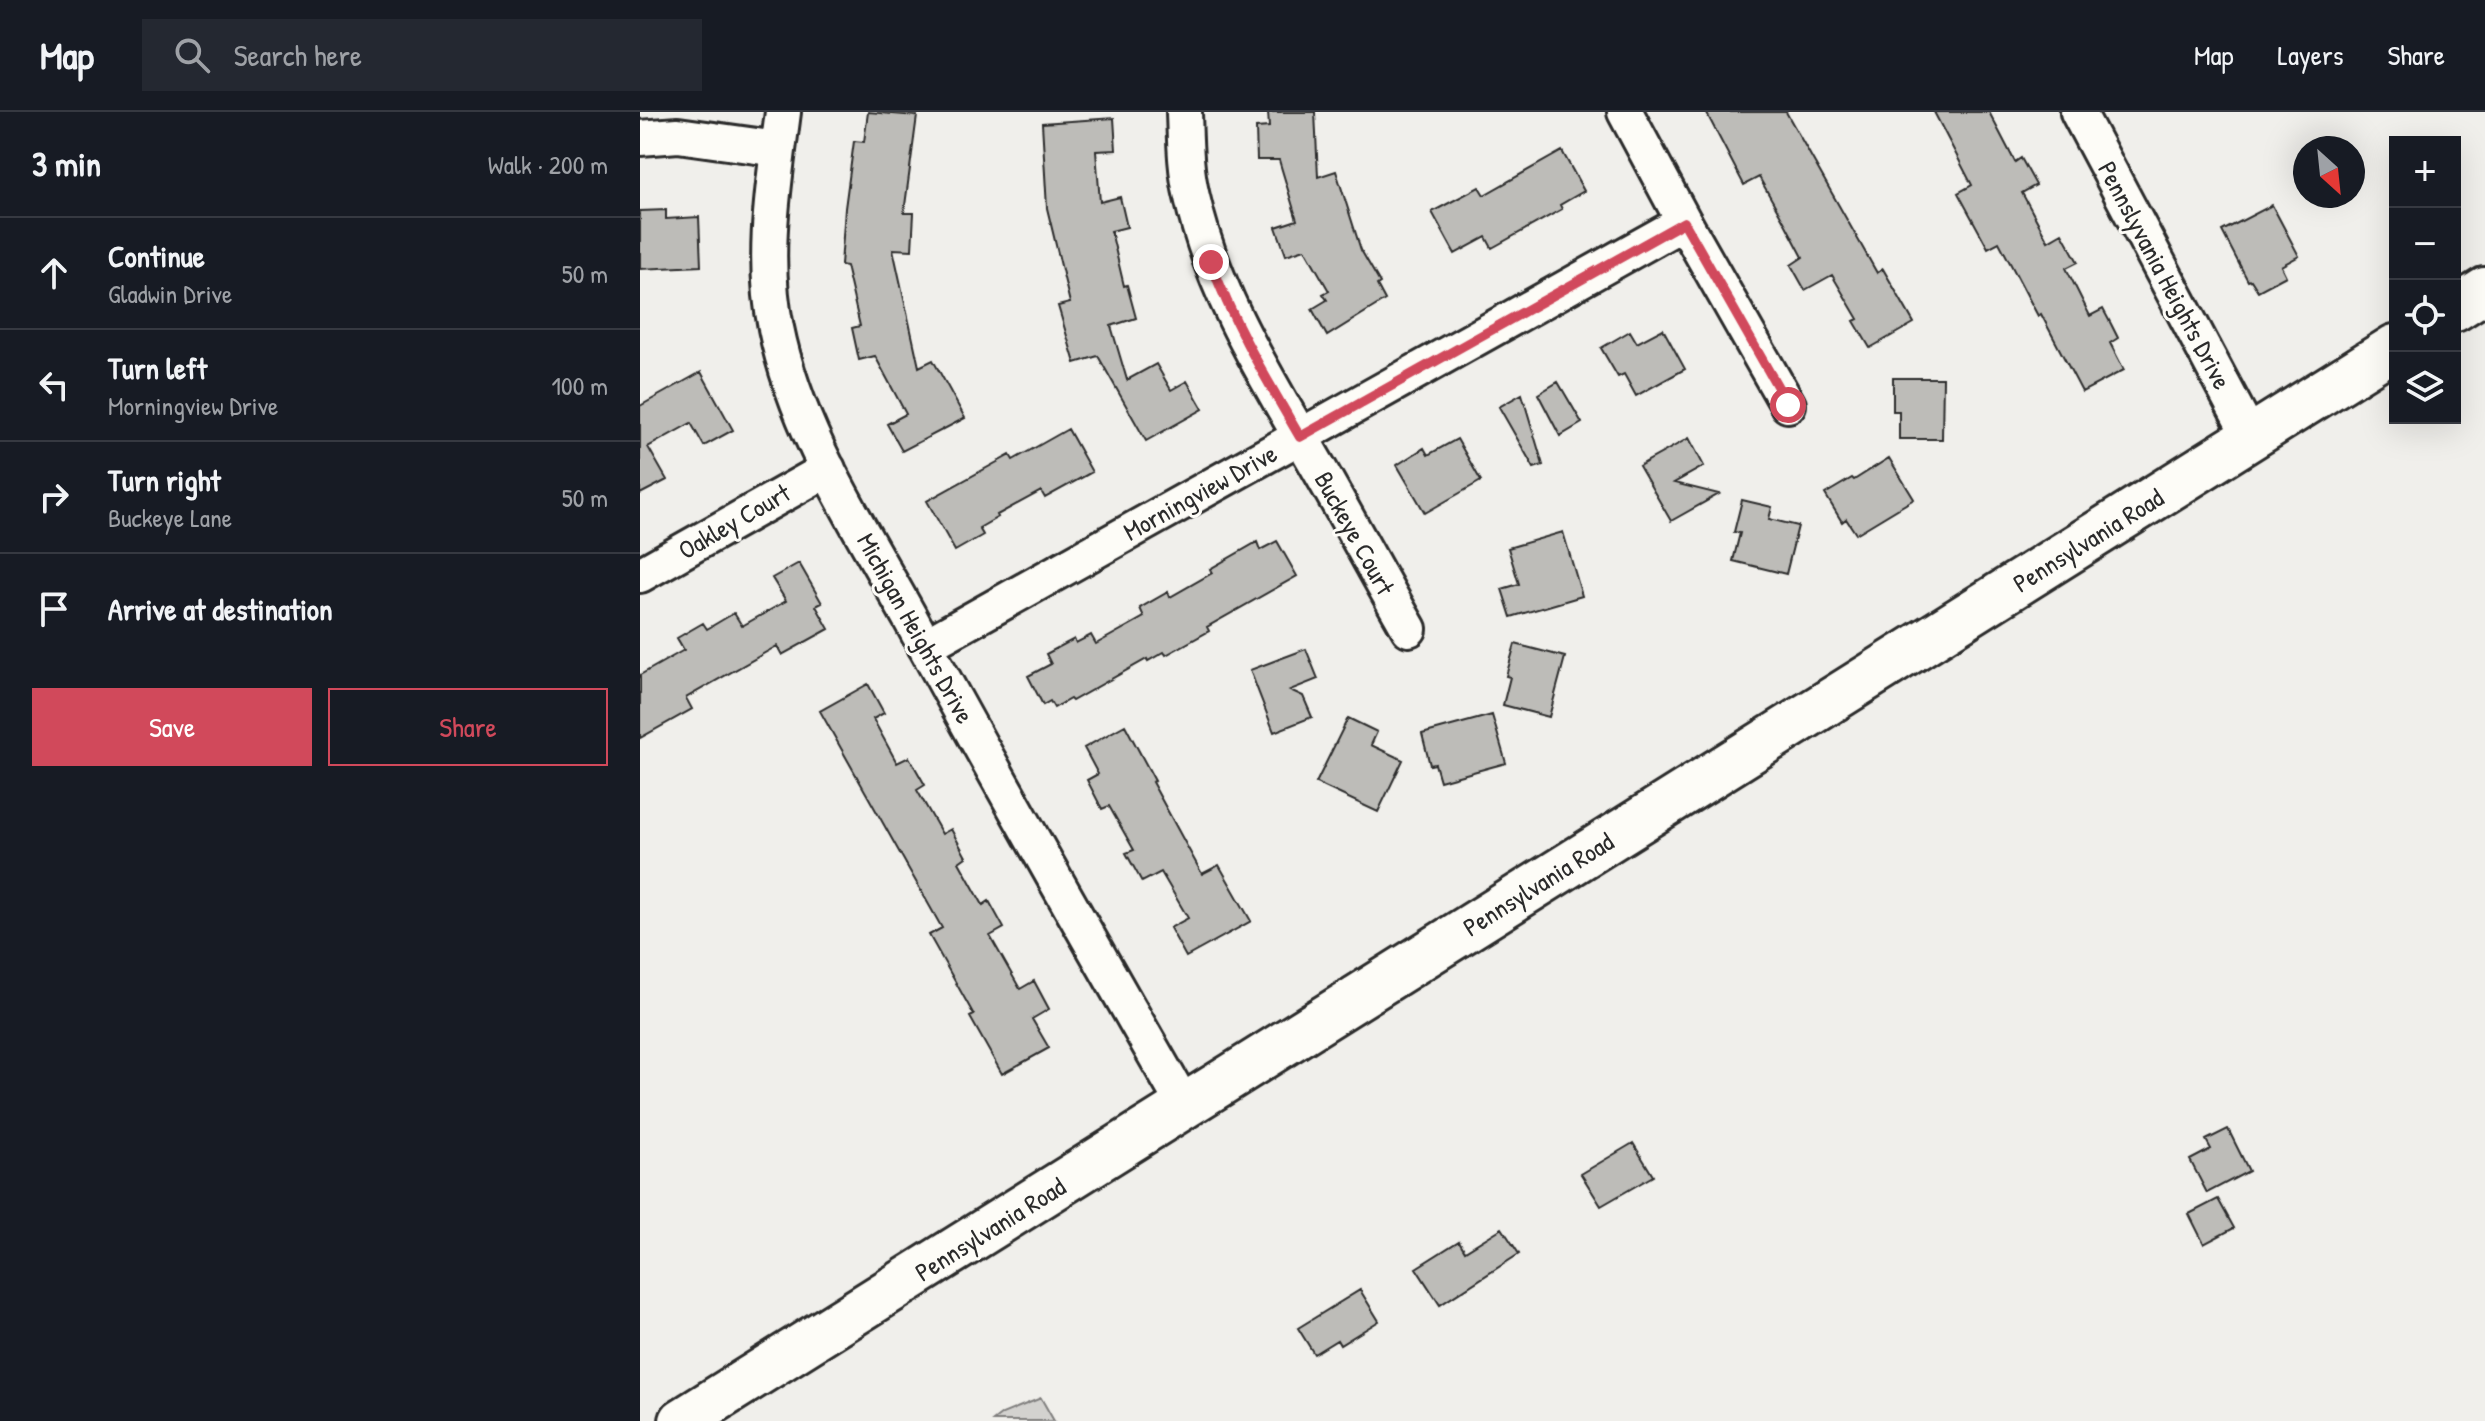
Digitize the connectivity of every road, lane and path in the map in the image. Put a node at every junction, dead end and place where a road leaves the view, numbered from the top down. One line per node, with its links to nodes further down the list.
1 (783, 112): 6 (street, Michigan Heights Drive)
2 (1184, 112): 12 (street, Buckeye Court)
3 (1625, 112): 7 (street)
4 (2078, 112): 13 (street, Pennslyvania Heights Drive)
5 (640, 138): 6 (street)
6 (778, 149): 14 (street, Michigan Heights Drive)
7 (1684, 222): 11 (street); 12 (street, Morningview Drive)
8 (2485, 290): 9 (street)
9 (2461, 305)
10 (2389, 351): 13 (street, Pennsylvania Road)
11 (1788, 405)
12 (1300, 437): 16 (street, Buckeye Court); 17 (street, Morningview Drive)
13 (2251, 438): 18 (street, Pennsylvania Road)
14 (828, 469): 15 (street, Oakley Court); 17 (street, Michigan Heights Drive)
15 (640, 575)
16 (1409, 629)
17 (925, 646): 18 (street, Michigan Heights Drive)
18 (1185, 1107): 19 (street, Pennsylvania Road)
19 (682, 1421)

